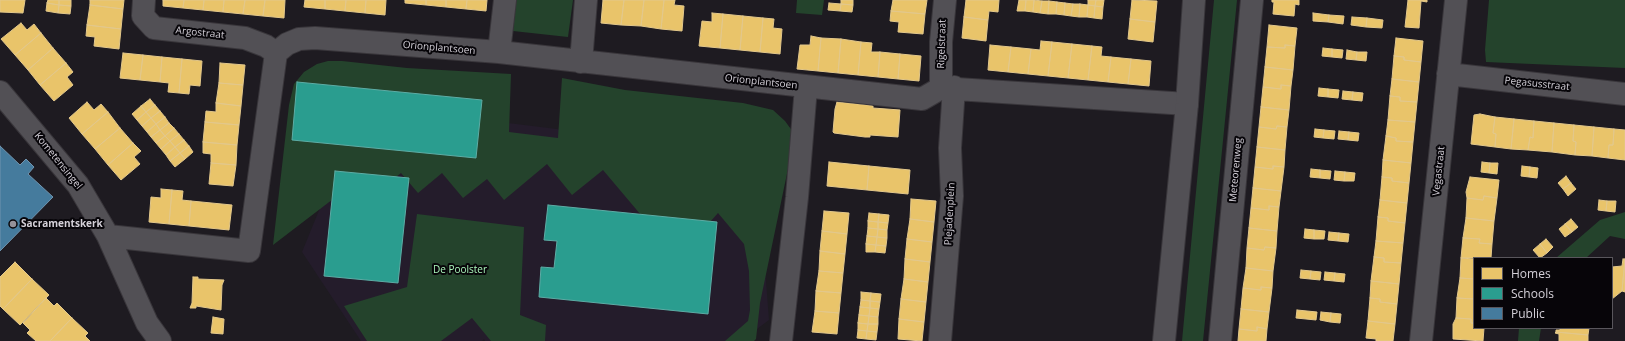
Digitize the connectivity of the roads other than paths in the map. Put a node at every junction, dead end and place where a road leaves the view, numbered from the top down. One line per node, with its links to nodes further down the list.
1 (144, 0): 9 (street, Argostraat)
2 (505, 0): 8 (street)
3 (586, 0): 10 (street)
4 (945, 0): 13 (street, Rigelstraat)
5 (1194, 0): 16 (street)
6 (1252, 0): 22 (street, Meteorenweg)
7 (1456, 0): 11 (street, Vegastraat)
8 (499, 52): 9 (street, Orionplantsoen); 10 (street, Orionplantsoen)
9 (276, 53): 17 (street)
10 (581, 62): 12 (street, Orionplantsoen)
11 (1448, 74): 15 (street, Pegasusstraat); 23 (street, Vegastraat)
12 (806, 87): 13 (street, Orionplantsoen); 19 (street, Orionplantsoen)
13 (948, 88): 16 (street); 20 (street, Plejadenplein)
14 (0, 92): 17 (street, Kometensingel)
15 (1625, 94)
16 (1187, 104): 21 (street)
17 (108, 236): 18 (street, Kometensingel)
18 (160, 341)
19 (781, 341)
20 (940, 341)
21 (1164, 341)
22 (1220, 341)
23 (1421, 341)

